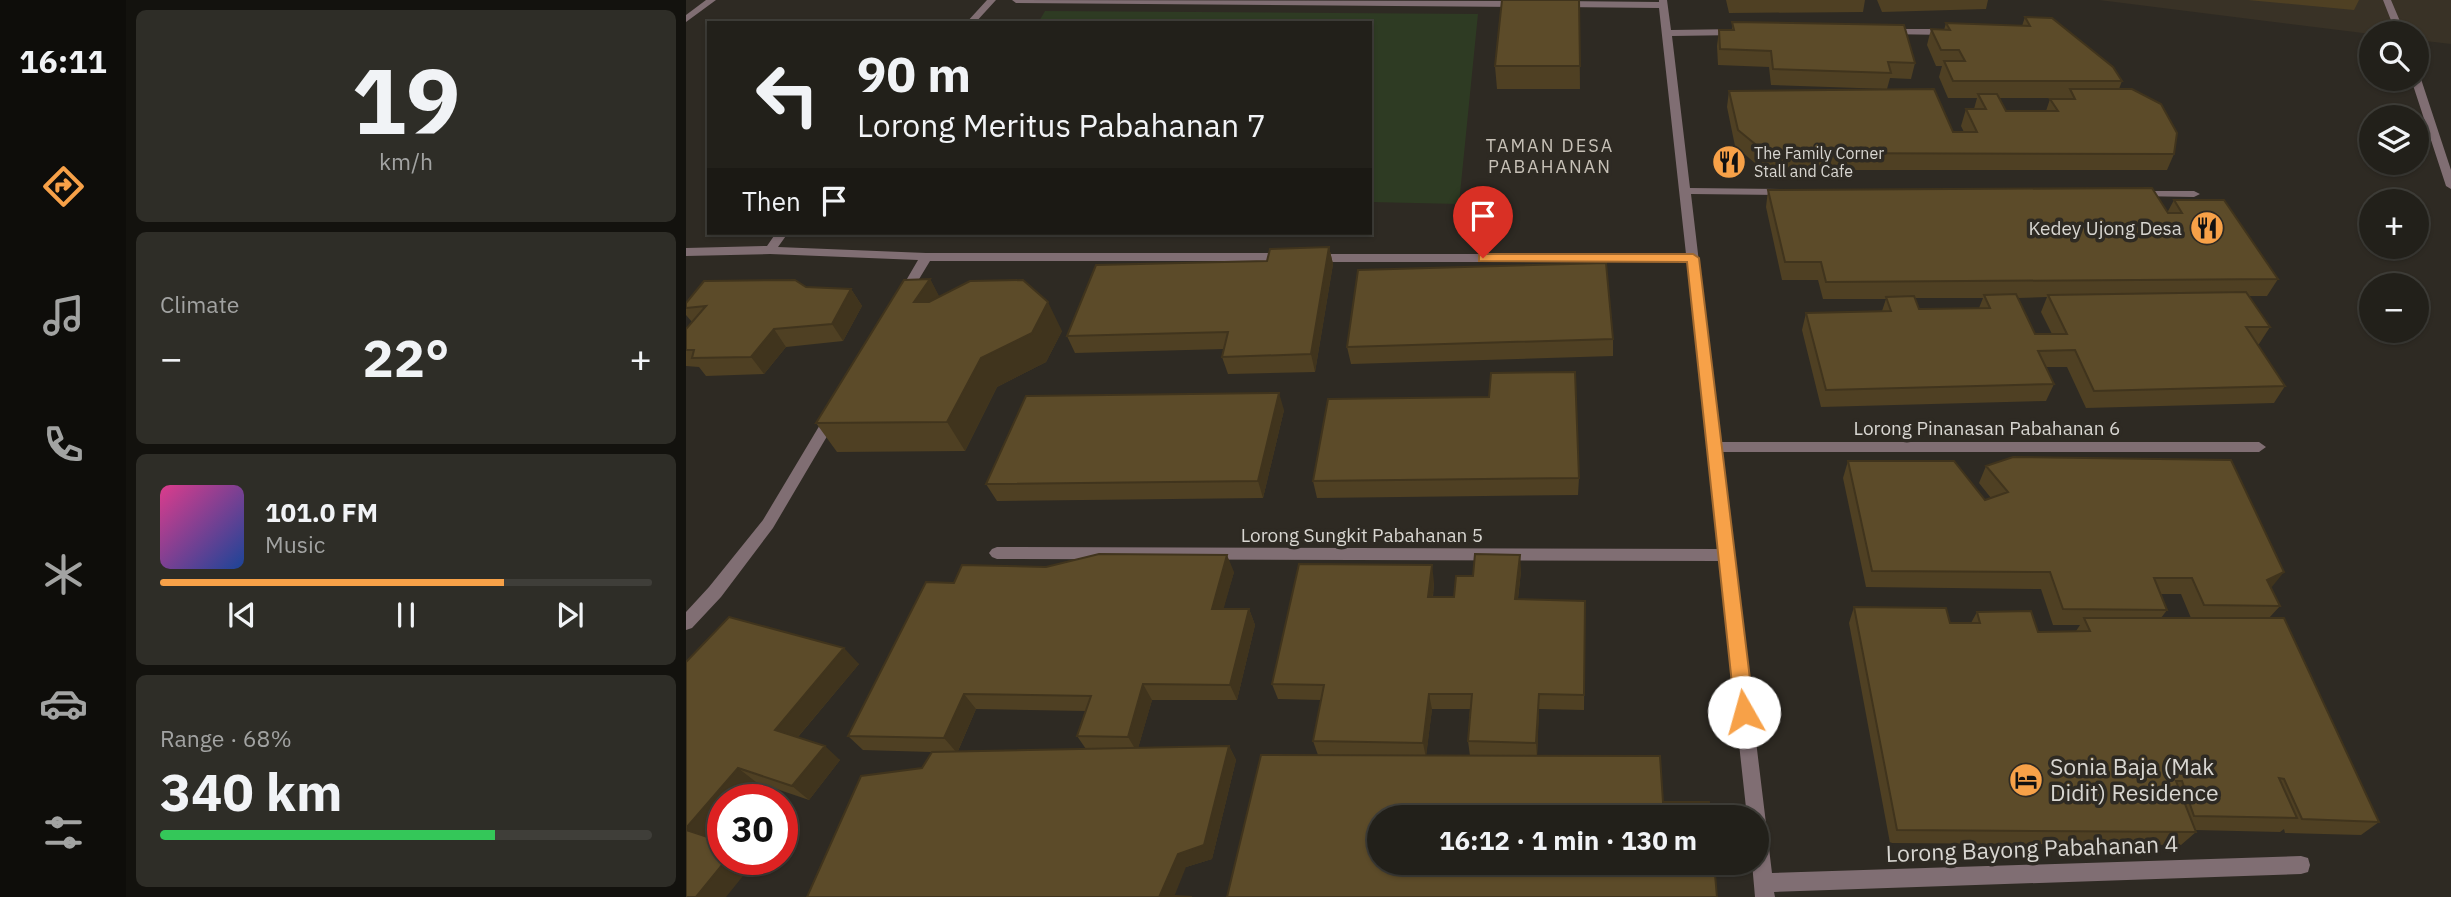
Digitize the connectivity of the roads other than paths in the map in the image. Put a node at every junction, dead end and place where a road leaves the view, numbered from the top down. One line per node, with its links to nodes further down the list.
1 (712, 0): 9 (street)
2 (992, 0): 10 (street)
3 (1016, 0): 5 (street)
4 (2387, 0): 11 (street)
5 (1306, 1): 7 (street)
6 (1663, 2): 8 (street); 15 (street)
7 (1526, 4)
8 (1554, 4)
9 (686, 19)
10 (972, 21)
11 (2397, 21)
12 (1748, 32): 15 (street)
13 (1870, 32): 14 (street)
14 (1965, 32)
15 (1667, 33): 18 (street)
16 (2420, 91): 17 (street)
17 (2451, 186)
18 (1685, 191): 19 (street); 26 (street)
19 (1795, 192)
20 (2125, 194): 21 (street)
21 (2194, 194)
22 (781, 235): 23 (street)
23 (770, 250): 24 (street); 25 (street)
24 (686, 252)
25 (926, 257): 26 (street); 27 (street)
26 (1693, 258): 29 (street)
27 (899, 303)
28 (837, 408): 33 (street)
29 (1714, 447): 30 (street, Lorong Pinanasan Pabahanan 6); 32 (street)
30 (2259, 447)
31 (998, 553): 32 (street, Lorong Sungkit Pabahanan 5)
32 (1726, 555): 34 (street)
33 (686, 623)
34 (1755, 805)
35 (2301, 865): 36 (street, Lorong Bayong Pabahanan 4)
36 (1764, 890)

